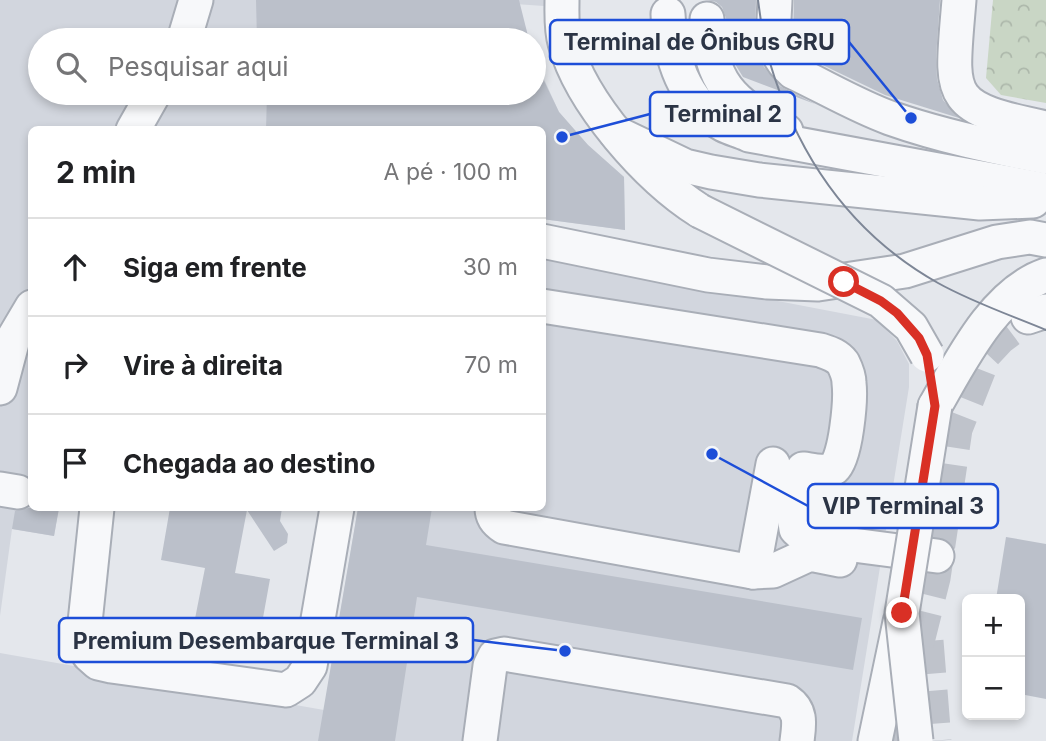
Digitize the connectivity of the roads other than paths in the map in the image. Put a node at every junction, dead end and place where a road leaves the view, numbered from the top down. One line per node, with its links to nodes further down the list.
1 (196, 0): 7 (street)
2 (562, 0): 11 (street)
3 (775, 0): 13 (street)
4 (959, 0): 10 (street)
5 (668, 14): 12 (street)
6 (707, 19): 12 (street)
7 (188, 28)
8 (147, 105): 9 (street)
9 (135, 126)
10 (1046, 128)
11 (616, 133): 15 (street); 23 (street, bridge)
12 (813, 145): 14 (street)
13 (1046, 157)
14 (1046, 190)
15 (1046, 201)
16 (1046, 240): 17 (street)
17 (546, 242)
18 (1046, 275): 23 (street)
19 (546, 307): 28 (street)
20 (28, 313): 21 (street)
21 (7, 342): 22 (street)
22 (0, 388)
23 (935, 406): 29 (street, bridge)
24 (774, 464): 28 (street)
25 (97, 511): 26 (street)
26 (336, 511)
27 (492, 511): 28 (street)
28 (753, 572)
29 (902, 613): 32 (street); 33 (street, bridge)
30 (480, 741): 31 (street)
31 (797, 741)
32 (875, 741)
33 (916, 741)

